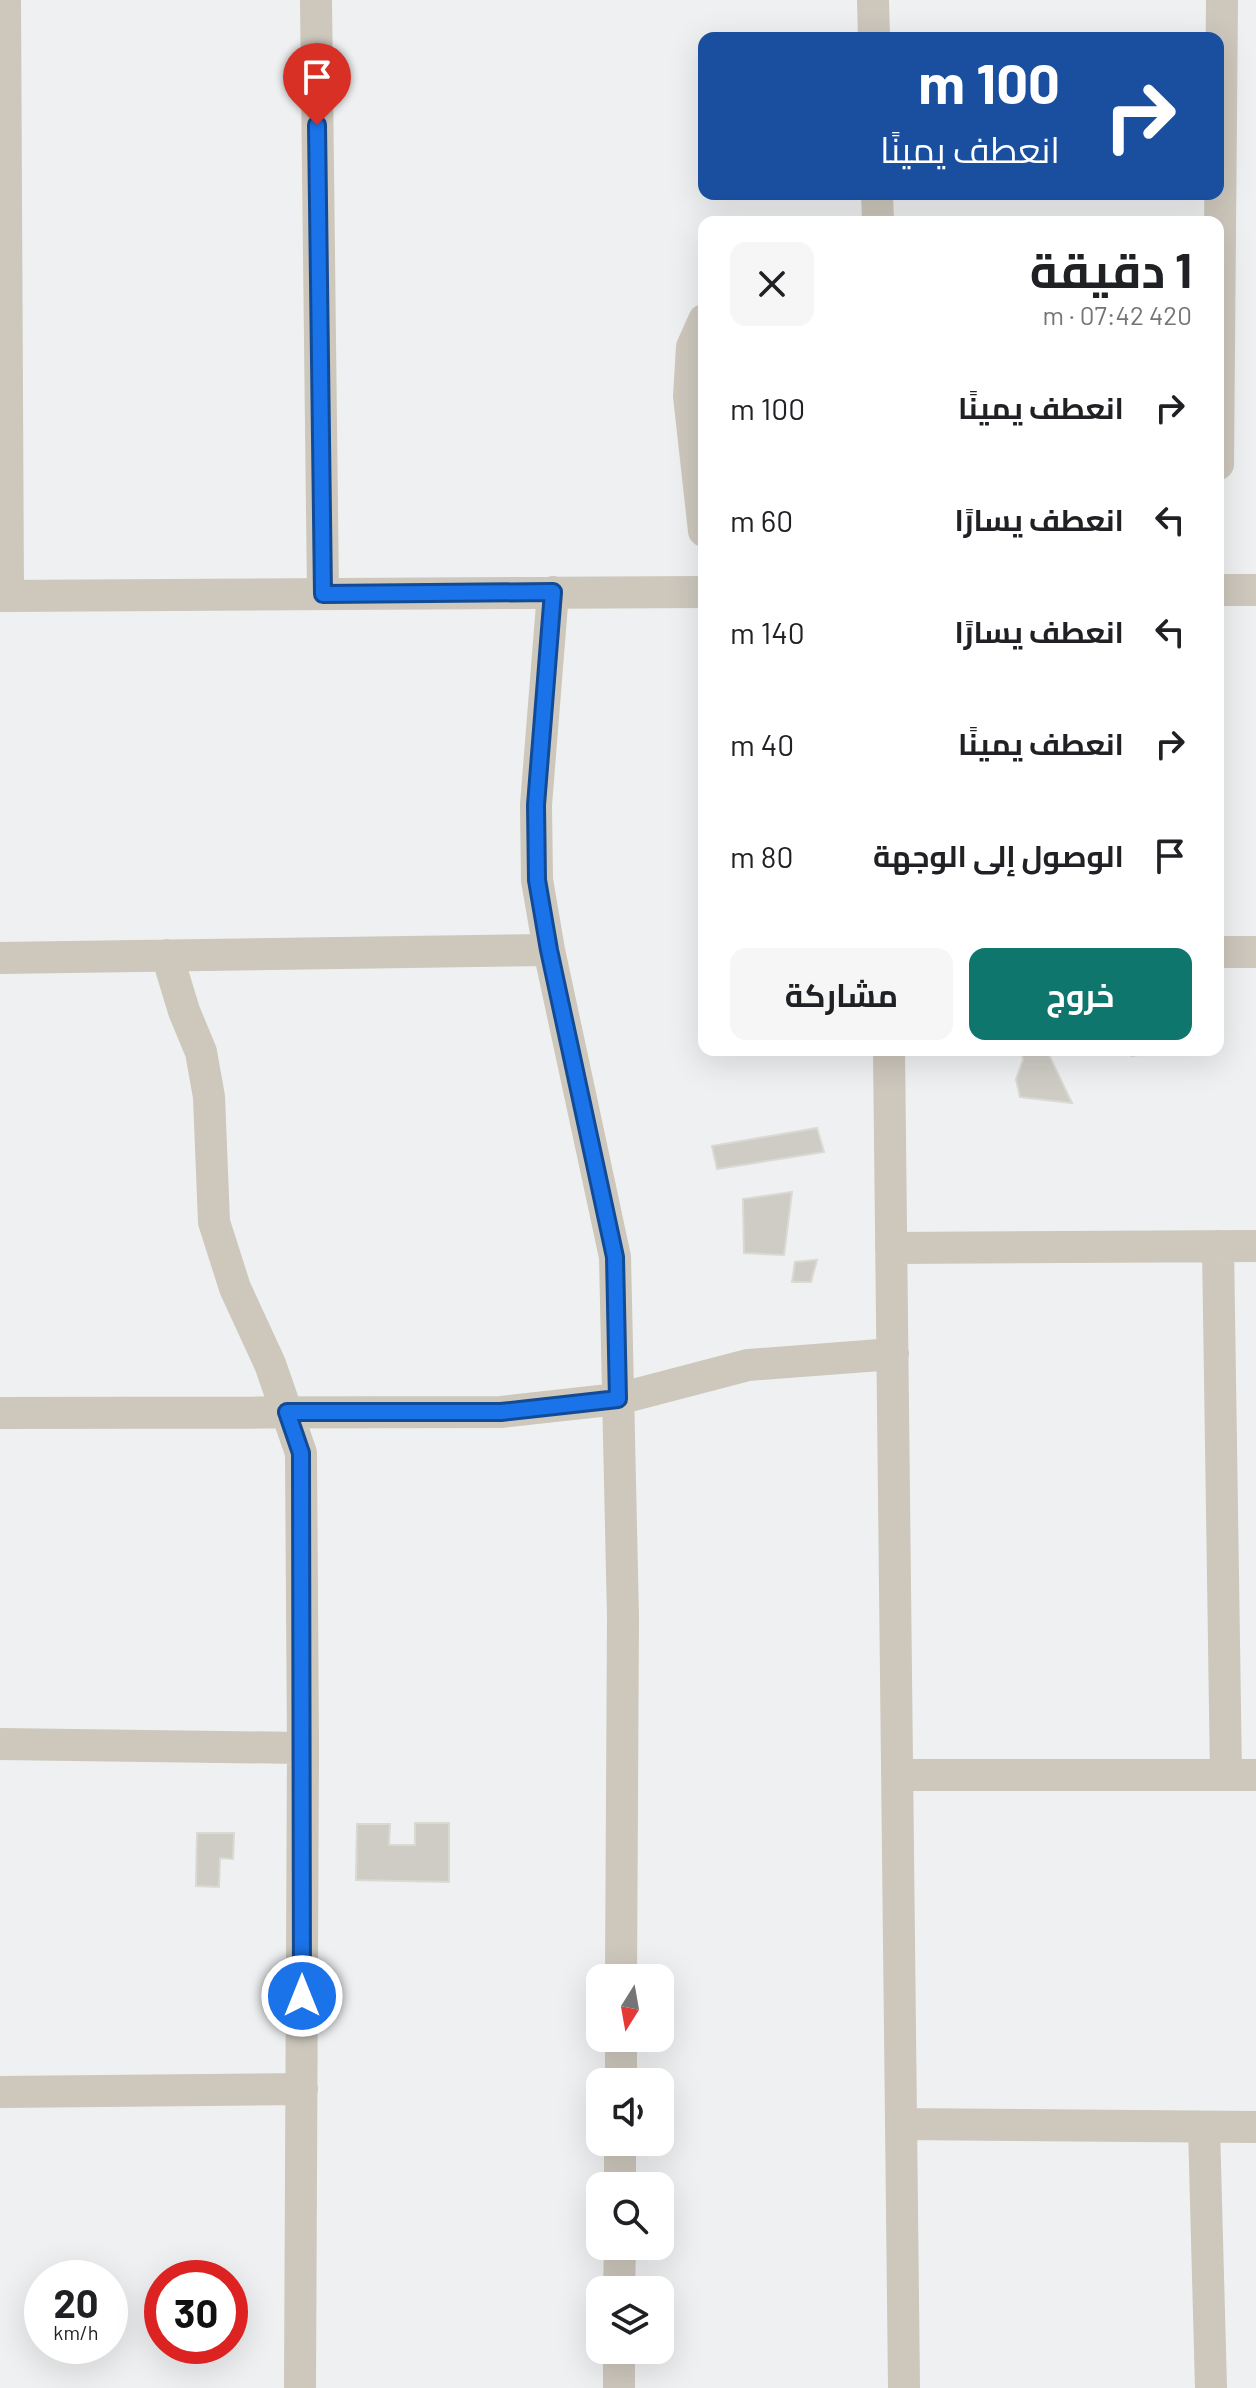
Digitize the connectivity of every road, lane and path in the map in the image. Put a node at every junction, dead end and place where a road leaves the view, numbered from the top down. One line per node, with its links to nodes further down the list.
1 (5, 0): 14 (street)
2 (316, 0): 13 (street)
3 (873, 0): 5 (street)
4 (1222, 0): 6 (street)
5 (874, 32)
6 (1222, 32)
7 (698, 334): 8 (street)
8 (698, 477)
9 (1224, 590): 10 (street)
10 (1256, 590)
11 (553, 592): 12 (street); 13 (street); 15 (street)
12 (698, 592)
13 (323, 594): 14 (street)
14 (4, 596)
15 (549, 950): 18 (street); 25 (street)
16 (1224, 952): 17 (street)
17 (1256, 952)
18 (167, 955): 19 (street); 26 (street)
19 (0, 958)
20 (889, 1056): 23 (street)
21 (1218, 1246): 22 (street); 23 (street); 31 (street)
22 (1256, 1246)
23 (891, 1248): 24 (street)
24 (893, 1354): 25 (street); 30 (street)
25 (618, 1399): 26 (street); 32 (street)
26 (287, 1412): 27 (street); 29 (street)
27 (0, 1413)
28 (0, 1744): 29 (street)
29 (303, 1748): 33 (street)
30 (897, 1775): 31 (street); 35 (street)
31 (1241, 1775)
32 (621, 1964)
33 (302, 2089): 34 (street); 39 (street)
34 (0, 2092)
35 (901, 2124): 36 (street); 41 (street)
36 (1204, 2127): 37 (street); 42 (street)
37 (1256, 2127)
38 (619, 2364): 40 (street)
39 (300, 2388)
40 (619, 2388)
41 (904, 2388)
42 (1211, 2388)

